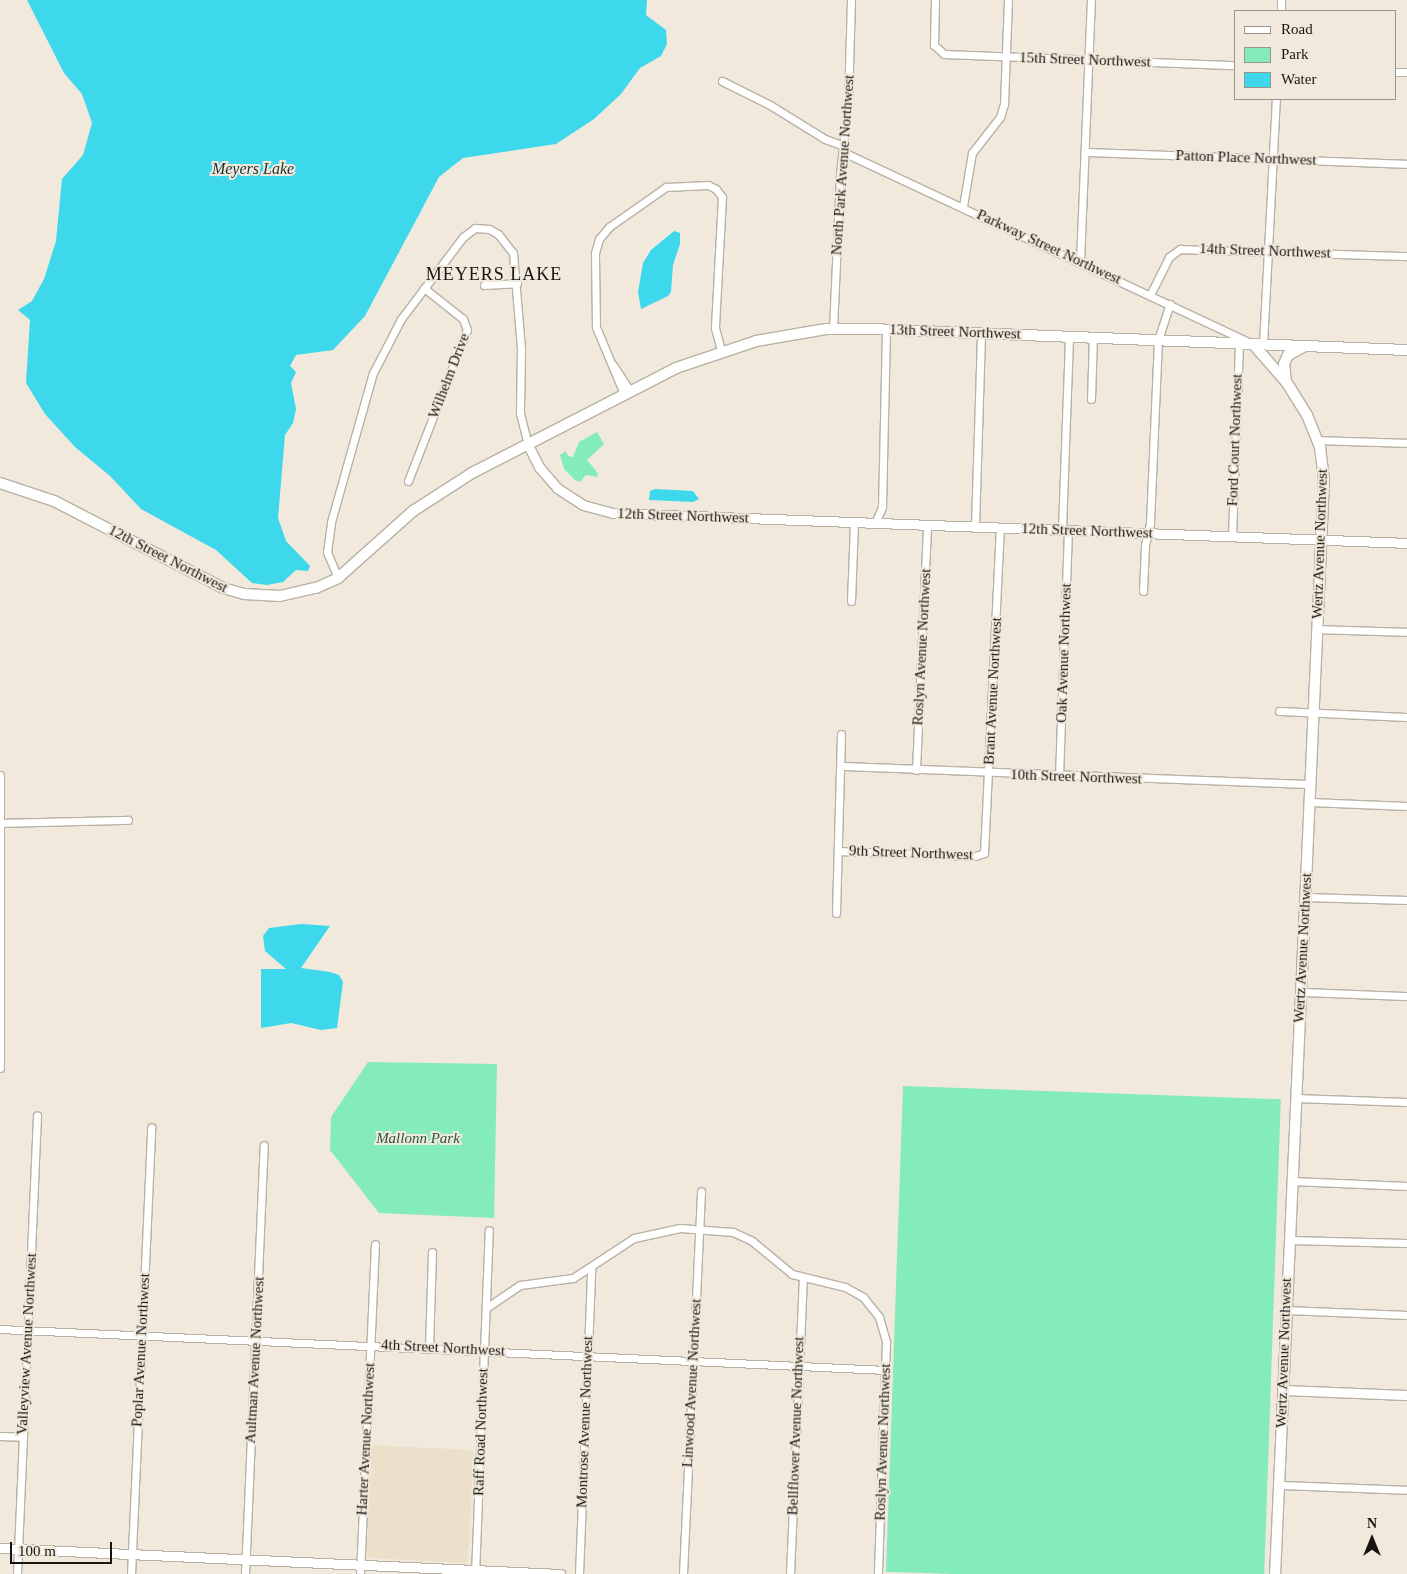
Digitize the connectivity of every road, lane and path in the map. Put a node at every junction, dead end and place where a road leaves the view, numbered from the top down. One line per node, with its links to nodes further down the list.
1 (851, 0): 10 (street, North Park Avenue Northwest)
2 (935, 0): 5 (street, 15th Street Northwest)
3 (1008, 0): 5 (street)
4 (1091, 0): 6 (street)
5 (1006, 57): 6 (street, 15th Street Northwest); 14 (street)
6 (1088, 60): 7 (street, 15th Street Northwest); 11 (street)
7 (1234, 65)
8 (722, 81): 10 (street, Parkway Street Northwest)
9 (1276, 100): 12 (street)
10 (844, 149): 14 (street, Parkway Street Northwest); 23 (street, North Park Avenue Northwest)
11 (1085, 152): 12 (street, Patton Place Northwest); 17 (street)
12 (1273, 159): 13 (street, Patton Place Northwest); 15 (street)
13 (1407, 164)
14 (963, 206): 17 (street, Parkway Street Northwest)
15 (1268, 251): 16 (street, 14th Street Northwest); 21 (street, 14th Street Northwest); 30 (street)
16 (1407, 256)
17 (1080, 261): 21 (street, Parkway Street Northwest)
18 (517, 283): 19 (street); 20 (street); 39 (street)
19 (484, 285)
20 (424, 288): 40 (street, Wilhelm Drive); 52 (street)
21 (1150, 295): 22 (street, Parkway Street Northwest)
22 (1170, 304): 28 (street); 30 (street, Parkway Street Northwest)
23 (833, 329): 24 (main road, 13th Street Northwest); 33 (main road, 13th Street Northwest)
24 (886, 329): 25 (main road, 13th Street Northwest); 43 (street)
25 (982, 333): 26 (main road, 13th Street Northwest); 45 (street)
26 (1069, 336): 27 (main road, 13th Street Northwest); 47 (street, Oak Avenue Northwest)
27 (1094, 337): 28 (main road, 13th Street Northwest); 36 (street)
28 (1158, 340): 29 (main road, 13th Street Northwest); 48 (street)
29 (1239, 344): 30 (main road, 13th Street Northwest); 49 (street, Ford Court Northwest)
30 (1258, 345): 31 (main road, 13th Street Northwest); 34 (main road, Wertz Avenue Northwest)
31 (1306, 346): 32 (main road, 13th Street Northwest); 34 (main road)
32 (1407, 350)
33 (720, 351): 35 (main road, 13th Street Northwest); 35 (street)
34 (1287, 383): 37 (main road, Wertz Avenue Northwest)
35 (627, 392): 39 (main road, 13th Street Northwest)
36 (1091, 399)
37 (1318, 440): 38 (street); 50 (main road, Wertz Avenue Northwest)
38 (1407, 443)
39 (528, 445): 42 (street, 12th Street Northwest); 52 (main road, 12th Street Northwest)
40 (408, 481)
41 (0, 483): 52 (main road, 12th Street Northwest)
42 (854, 522): 43 (street, 12th Street Northwest); 54 (street)
43 (875, 523): 44 (street, 12th Street Northwest)
44 (928, 525): 45 (street, 12th Street Northwest); 62 (street, Roslyn Avenue Northwest)
45 (975, 526): 46 (street, 12th Street Northwest)
46 (1000, 527): 47 (street, 12th Street Northwest); 63 (street, Brant Avenue Northwest)
47 (1065, 530): 48 (street, 12th Street Northwest); 65 (street, Oak Avenue Northwest)
48 (1148, 533): 49 (street, 12th Street Northwest); 53 (street)
49 (1232, 536): 50 (street, 12th Street Northwest)
50 (1322, 540): 51 (street, 12th Street Northwest); 55 (main road, Wertz Avenue Northwest)
51 (1407, 543)
52 (338, 578)
53 (1143, 591)
54 (851, 601)
55 (1317, 629): 56 (street); 58 (main road, Wertz Avenue Northwest)
56 (1407, 632)
57 (1279, 711): 58 (street)
58 (1313, 714): 59 (street); 66 (main road, Wertz Avenue Northwest)
59 (1407, 717)
60 (841, 734): 61 (street)
61 (841, 766): 62 (street, 10th Street Northwest); 71 (street)
62 (916, 770): 63 (street, 10th Street Northwest)
63 (989, 773): 65 (street, 10th Street Northwest); 72 (street, Brant Avenue Northwest)
64 (0, 775): 70 (street)
65 (1058, 776): 66 (street, 10th Street Northwest)
66 (1310, 784): 67 (main road, Wertz Avenue Northwest)
67 (1310, 802): 68 (street); 73 (main road, Wertz Avenue Northwest)
68 (1407, 806)
69 (128, 820): 70 (street)
70 (1, 823): 78 (street)
71 (838, 851): 72 (street, 9th Street Northwest); 75 (street)
72 (983, 855)
73 (1305, 897): 74 (street); 76 (main road, Wertz Avenue Northwest)
74 (1407, 900)
75 (836, 913)
76 (1301, 992): 77 (street); 79 (main road, Wertz Avenue Northwest)
77 (1407, 996)
78 (0, 1068)
79 (1296, 1098): 80 (street); 84 (main road, Wertz Avenue Northwest)
80 (1407, 1102)
81 (37, 1115): 99 (street, Valleyview Avenue Northwest)
82 (150, 1127): 100 (street, Poplar Avenue Northwest)
83 (264, 1146): 101 (street, Aultman Avenue Northwest)
84 (1292, 1181): 85 (street); 89 (main road, Wertz Avenue Northwest)
85 (1407, 1186)
86 (701, 1191): 87 (street, Linwood Avenue Northwest)
87 (699, 1228): 93 (street); 94 (street); 106 (street, Linwood Avenue Northwest)
88 (489, 1230): 95 (street, Raff Road Northwest)
89 (1289, 1240): 90 (street); 96 (main road, Wertz Avenue Northwest)
90 (1407, 1243)
91 (375, 1244): 102 (street, Harter Avenue Northwest)
92 (432, 1252): 103 (street)
93 (591, 1269): 95 (street); 105 (street, Montrose Avenue Northwest)
94 (803, 1278): 107 (street, Bellflower Avenue Northwest); 108 (street, Roslyn Avenue Northwest)
95 (486, 1308): 104 (street, Raff Road Northwest)
96 (1286, 1310): 97 (street); 109 (main road, Wertz Avenue Northwest)
97 (1407, 1315)
98 (0, 1329): 99 (street, 4th Street Northwest)
99 (27, 1330): 100 (street, 4th Street Northwest); 112 (street, Valleyview Avenue Northwest)
100 (142, 1335): 101 (street, 4th Street Northwest); 117 (street, Poplar Avenue Northwest)
101 (256, 1339): 102 (street, 4th Street Northwest); 118 (street, Aultman Avenue Northwest)
102 (370, 1345): 103 (street, 4th Street Northwest); 119 (street, Harter Avenue Northwest)
103 (429, 1348): 104 (street, 4th Street Northwest)
104 (484, 1350): 105 (street, 4th Street Northwest); 120 (street, Raff Road Northwest)
105 (588, 1355): 106 (street, 4th Street Northwest); 125 (street, Montrose Avenue Northwest)
106 (692, 1360): 107 (street, 4th Street Northwest); 126 (street, Linwood Avenue Northwest)
107 (799, 1365): 108 (street, 4th Street Northwest); 127 (street, Bellflower Avenue Northwest)
108 (886, 1370): 128 (street, Roslyn Avenue Northwest)
109 (1282, 1390): 110 (street); 113 (main road, Wertz Avenue Northwest)
110 (1407, 1395)
111 (0, 1436): 112 (street)
112 (22, 1437): 116 (street, Valleyview Avenue Northwest)
113 (1279, 1485): 114 (street); 129 (main road, Wertz Avenue Northwest)
114 (1407, 1490)
115 (0, 1548): 116 (street)
116 (18, 1549): 117 (street); 121 (street, Valleyview Avenue Northwest)
117 (132, 1555): 118 (street); 122 (street, Poplar Avenue Northwest)
118 (246, 1560): 119 (street); 123 (street, Aultman Avenue Northwest)
119 (360, 1570): 120 (street)
120 (475, 1572): 124 (street)
121 (17, 1574)
122 (131, 1574)
123 (246, 1574)
124 (560, 1574)
125 (579, 1574)
126 (684, 1574)
127 (790, 1574)
128 (878, 1574)
129 (1275, 1574)

